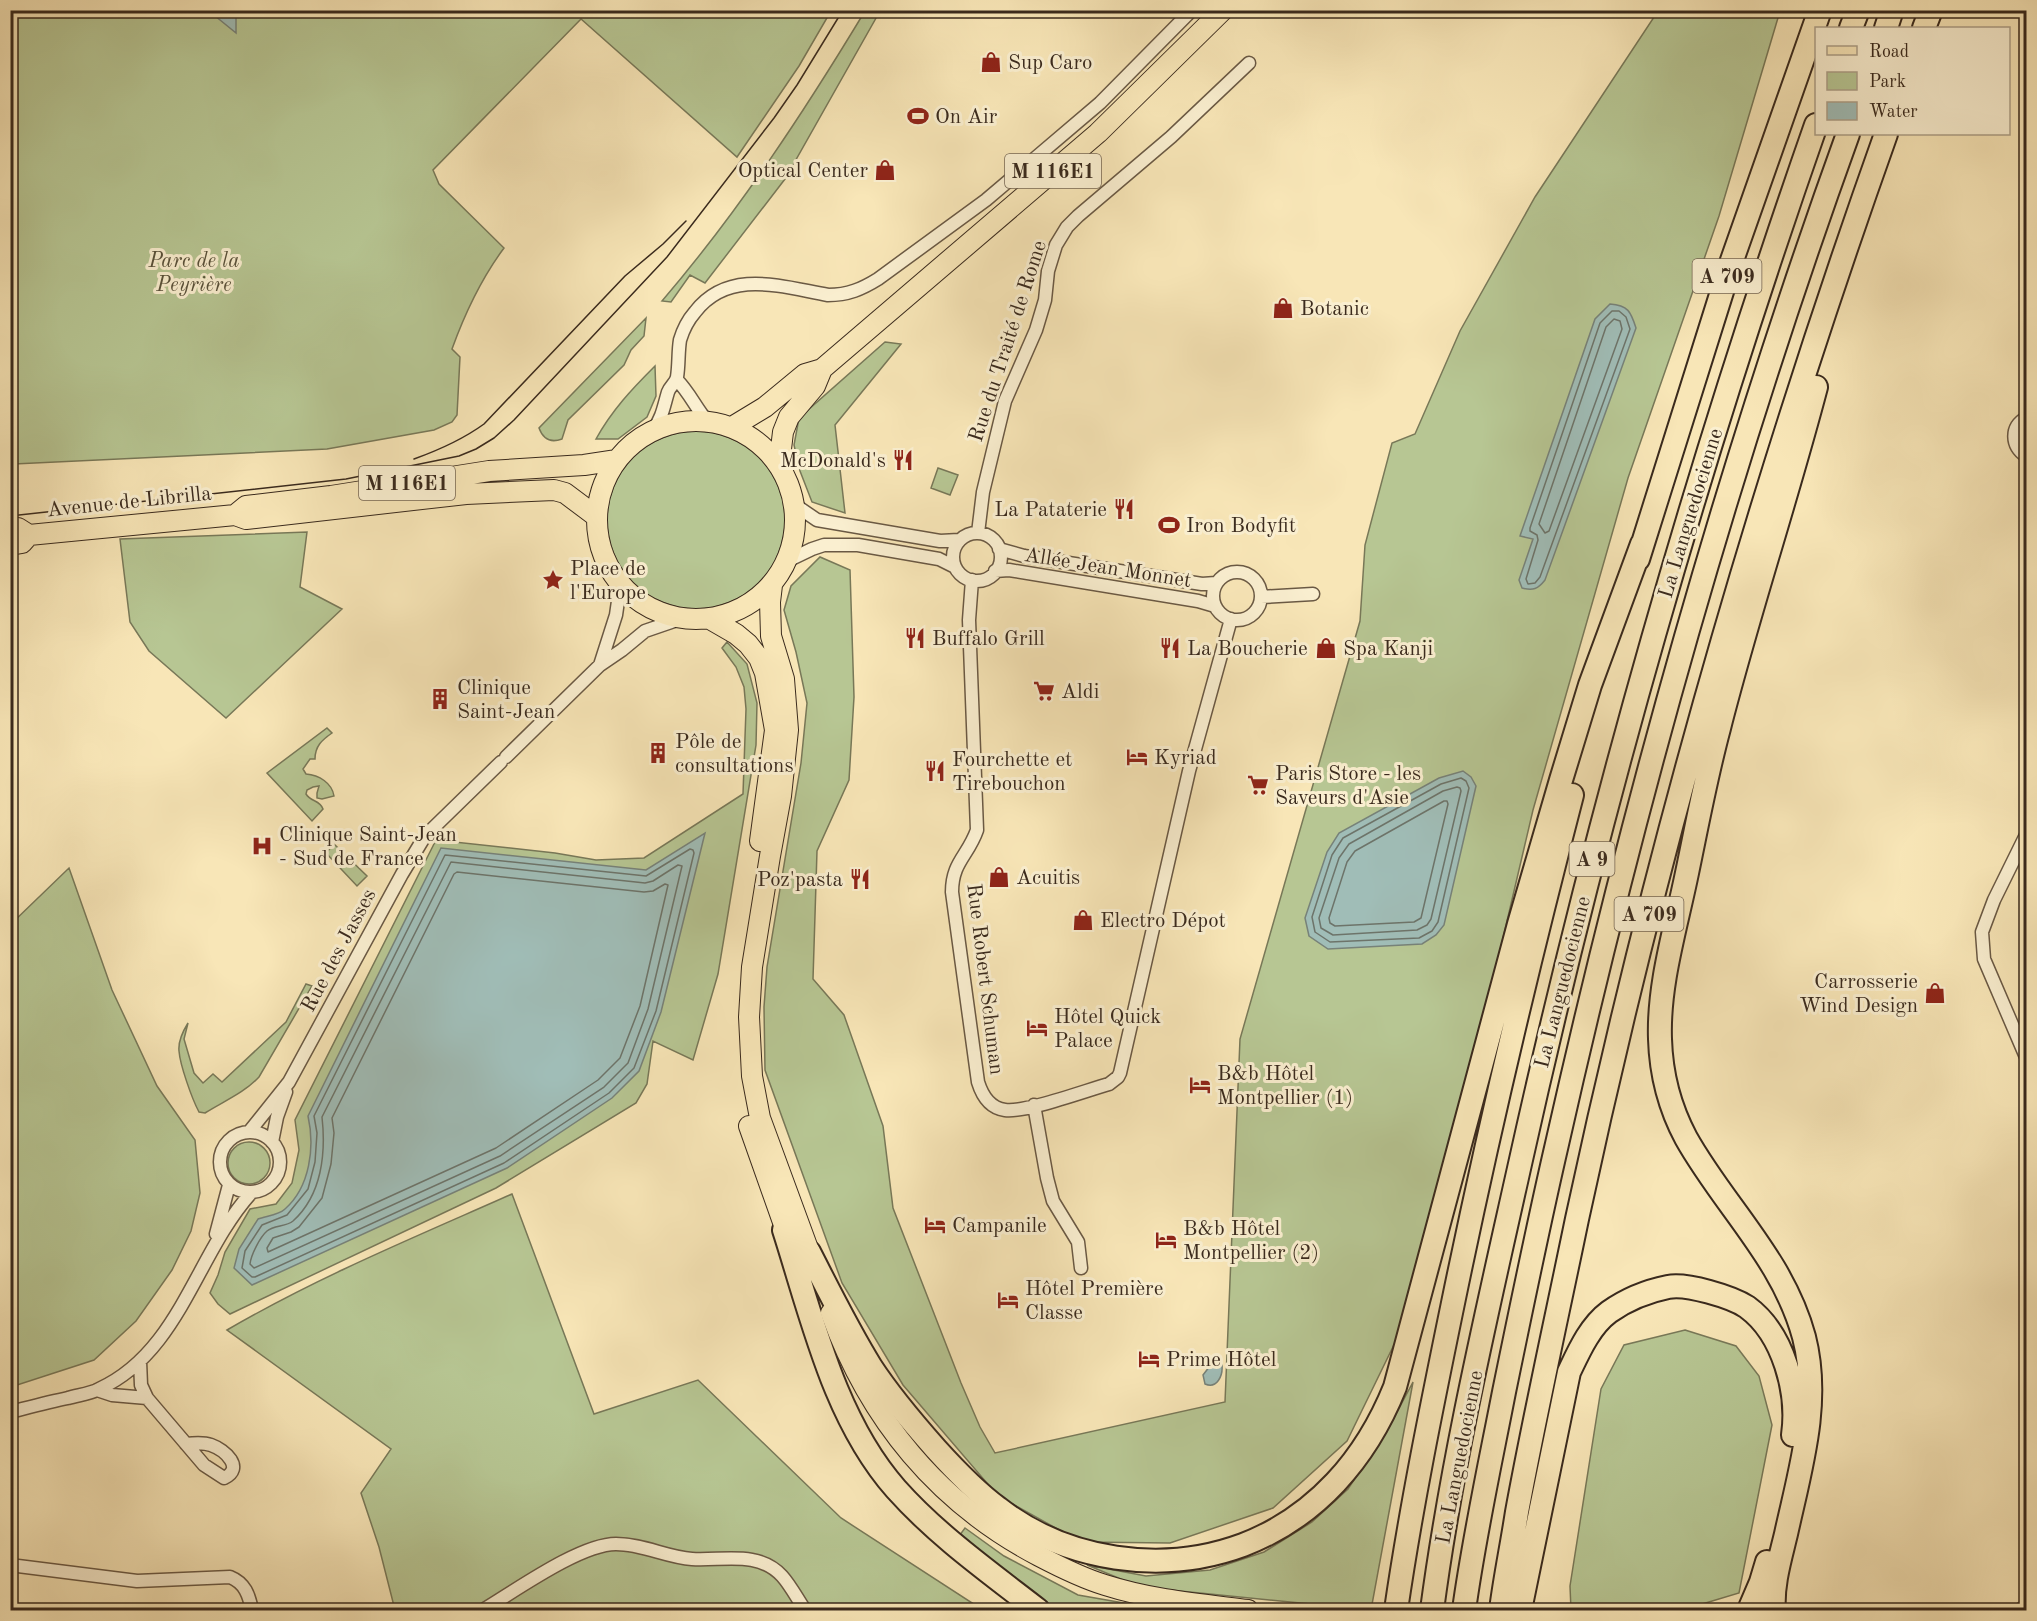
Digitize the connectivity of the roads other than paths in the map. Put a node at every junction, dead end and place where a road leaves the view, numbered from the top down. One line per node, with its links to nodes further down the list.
1 (1192, 10): 16 (street)
2 (1223, 10): 15 (main road, M 116E1)
3 (1820, 10): 32 (highway, A 709)
4 (1858, 10): 7 (highway)
5 (1892, 10): 8 (highway)
6 (1931, 10): 9 (highway)
7 (1851, 27)
8 (1886, 27)
9 (1924, 27)
10 (1249, 63): 30 (street, Rue du Traité de Rome)
11 (1815, 128): 75 (highway, La Languedocienne / A 9)
12 (1848, 135): 76 (highway, La Languedocienne / A 9)
13 (1886, 135): 14 (highway, A 709)
14 (1876, 160): 77 (highway, A 709); 80 (highway)
15 (822, 369): 19 (main road, M 116E1); 23 (main road, M 116E1)
16 (677, 380): 18 (street); 20 (street)
17 (2026, 418): 21 (street)
18 (707, 421): 19 (main road); 20 (main road)
19 (732, 427): 23 (main road)
20 (653, 431): 22 (main road)
21 (2026, 456)
22 (617, 460): 24 (main road, Avenue de Librilla / M 116E1); 28 (main road)
23 (779, 466): 26 (main road)
24 (489, 471): 25 (main road); 27 (main road, Avenue de Librilla / M 116E1)
25 (489, 492): 27 (main road, Avenue de Librilla / M 116E1); 28 (main road, Avenue de Librilla / M 116E1)
26 (795, 505): 31 (street); 35 (main road)
27 (235, 514): 29 (main road, Avenue de Librilla / M 116E1)
28 (597, 517): 38 (main road)
29 (20, 532): 33 (main road, Avenue de Librilla / M 116E1)
30 (978, 533): 31 (street); 34 (street)
31 (959, 540): 36 (street)
32 (1642, 544): 59 (highway); 74 (highway, A 709)
33 (10, 545)
34 (999, 549): 37 (street); 40 (street, Allée Jean Monnet)
35 (787, 561): 36 (street); 41 (main road)
36 (955, 567): 39 (street)
37 (995, 571): 39 (street); 44 (street, Allée Jean Monnet)
38 (615, 578): 47 (main road); 48 (street, Rue des Jasses)
39 (972, 580): 52 (street, Rue Robert Schuman)
40 (1216, 583): 43 (street); 44 (street)
41 (772, 585): 45 (main road); 59 (main road)
42 (1313, 594): 43 (street)
43 (1261, 597): 46 (street)
44 (1215, 606): 46 (street)
45 (710, 619): 47 (main road); 57 (main road)
46 (1231, 619): 52 (street, Rue Robert Schuman)
47 (680, 620): 48 (street, Rue des Jasses)
48 (600, 665): 51 (street, Rue des Jasses)
49 (2026, 835): 50 (street)
50 (2026, 1057)
51 (289, 1082): 53 (street, Rue des Jasses); 54 (street, Rue des Jasses)
52 (1034, 1106): 60 (street)
53 (249, 1132): 54 (street); 55 (street, Rue des Jasses)
54 (272, 1142): 56 (street, Rue des Jasses)
55 (229, 1185): 56 (street); 58 (street, Rue des Jasses)
56 (252, 1193): 58 (street, Rue des Jasses)
57 (784, 1230): 71 (highway); 72 (main road)
58 (213, 1246): 61 (street, Rue des Jasses)
59 (809, 1252): 73 (main road)
60 (1081, 1268)
61 (140, 1361): 62 (street, Rue des Jasses); 63 (street)
62 (98, 1390): 63 (street); 64 (street, Rue des Jasses)
63 (147, 1398): 65 (street)
64 (10, 1412)
65 (186, 1444)
66 (10, 1565): 68 (street)
67 (2026, 1608): 81 (street)
68 (252, 1611)
69 (483, 1611): 70 (street)
70 (805, 1611)
71 (1038, 1611)
72 (1180, 1611)
73 (1248, 1611)
74 (1396, 1611)
75 (1432, 1611)
76 (1464, 1611)
77 (1501, 1611)
78 (1520, 1611): 79 (highway)
79 (1749, 1611)
80 (1774, 1611)
81 (2022, 1611)

